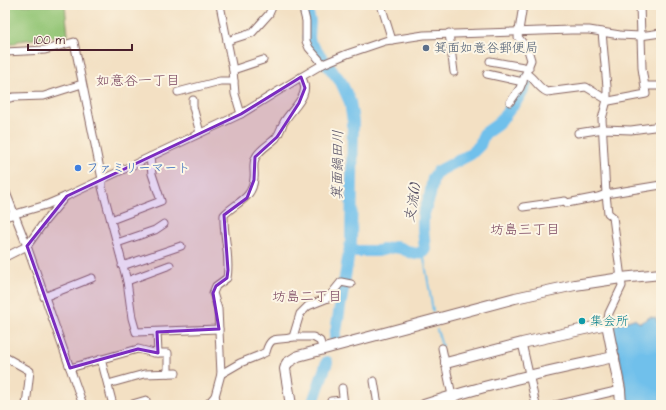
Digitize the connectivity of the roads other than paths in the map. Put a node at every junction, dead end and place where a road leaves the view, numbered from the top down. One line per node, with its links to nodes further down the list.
1 (220, 5): 13 (street)
2 (273, 5): 13 (street)
3 (302, 5): 17 (street)
4 (381, 5): 12 (street)
5 (523, 5): 7 (street)
6 (640, 5): 11 (street)
7 (518, 31): 8 (street); 9 (street); 19 (street)
8 (602, 32): 11 (street); 31 (street)
9 (449, 33): 12 (street); 20 (street)
10 (661, 34): 11 (street)
11 (640, 36): 26 (street)
12 (392, 40): 17 (street)
13 (227, 41): 18 (street)
14 (5, 52): 25 (street)
15 (263, 60): 18 (street)
16 (490, 60): 19 (street)
17 (326, 63): 22 (street)
18 (233, 70): 23 (street)
19 (528, 71): 24 (street); 31 (street)
20 (454, 72)
21 (487, 74): 24 (street)
22 (301, 77): 33 (street); 62 (street)
23 (234, 81): 28 (street); 33 (street)
24 (522, 82): 32 (street)
25 (82, 84): 29 (street); 39 (street)
26 (645, 86): 27 (street); 31 (street)
27 (661, 86)
28 (178, 92)
29 (5, 99)
30 (193, 100): 36 (street)
31 (607, 100): 35 (street)
32 (510, 102)
33 (241, 114): 36 (street)
34 (661, 126): 35 (street)
35 (603, 129): 37 (street); 42 (street)
36 (200, 133): 38 (street)
37 (578, 133)
38 (150, 157): 39 (street); 47 (street)
39 (102, 180): 43 (street); 47 (street)
40 (661, 185): 42 (street)
41 (5, 190): 45 (street)
42 (606, 194): 44 (street); 57 (street)
43 (67, 196): 45 (street); 50 (street)
44 (523, 207)
45 (15, 215): 46 (street); 50 (street)
46 (5, 217)
47 (111, 220): 49 (street)
48 (164, 224): 49 (street)
49 (117, 243): 54 (street)
50 (27, 246): 52 (street); 60 (street)
51 (181, 246): 54 (street)
52 (5, 257)
53 (170, 265): 58 (street)
54 (122, 266): 58 (street)
55 (661, 274): 57 (street)
56 (92, 278): 60 (street)
57 (621, 278): 61 (street); 67 (street)
58 (127, 281): 63 (street)
59 (347, 283): 64 (street)
60 (44, 297): 73 (street)
61 (607, 324): 65 (street); 70 (street)
62 (219, 329): 63 (street); 76 (street)
63 (158, 332): 68 (street)
64 (293, 337): 67 (street); 76 (street)
65 (522, 342): 72 (street); 77 (street)
66 (442, 348): 72 (street)
67 (323, 350): 93 (street)
68 (158, 353): 71 (street); 74 (street)
69 (5, 357): 87 (street)
70 (614, 357): 77 (street); 81 (street)
71 (101, 359): 73 (street); 79 (street)
72 (446, 363): 84 (street)
73 (70, 368): 88 (street)
74 (168, 373): 75 (street); 79 (street)
75 (176, 373)
76 (220, 374): 82 (street)
77 (529, 375): 84 (street); 96 (street)
78 (374, 381): 94 (street)
79 (108, 384): 89 (street)
80 (342, 388): 86 (street)
81 (620, 390): 97 (street); 98 (street)
82 (215, 396): 91 (street); 92 (street)
83 (146, 400): 90 (street)
84 (453, 400): 95 (street)
85 (331, 401): 86 (street)
86 (344, 402)
87 (26, 405)
88 (83, 405)
89 (113, 405)
90 (128, 405)
91 (207, 405)
92 (218, 405)
93 (291, 405)
94 (378, 405)
95 (424, 405)
96 (536, 405)
97 (556, 405)
98 (621, 405)

